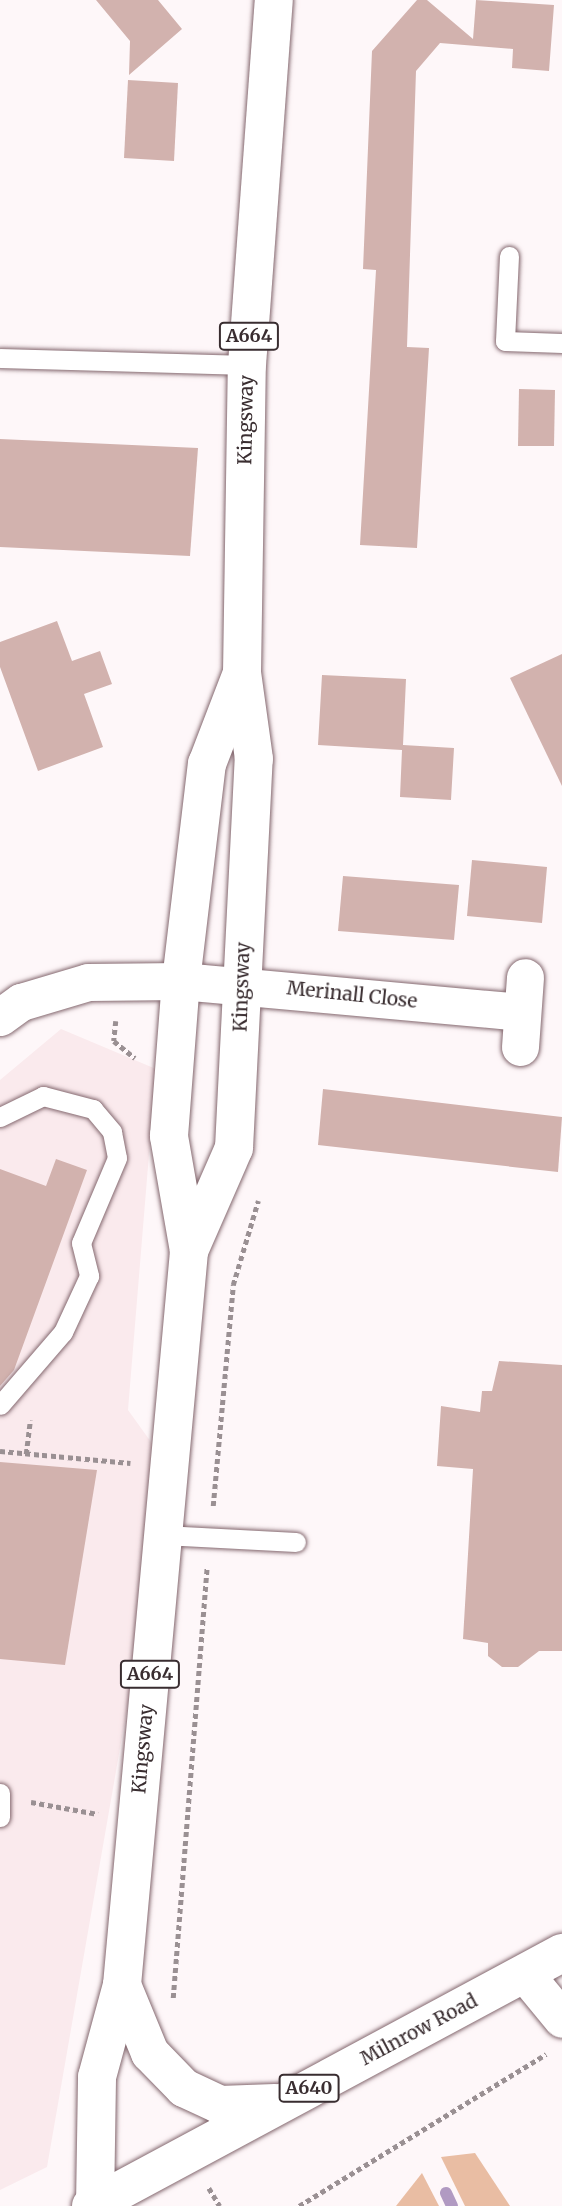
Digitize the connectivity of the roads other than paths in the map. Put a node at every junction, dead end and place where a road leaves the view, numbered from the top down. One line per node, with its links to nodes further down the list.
1 (274, 0): 5 (main road, Kingsway / A664)
2 (509, 256): 3 (lane)
3 (562, 343)
4 (0, 358): 5 (lane)
5 (247, 365): 6 (main road, Kingsway / A664)
6 (242, 673): 7 (main road, Kingsway / A664); 8 (main road, Kingsway / A664)
7 (181, 981): 8 (street, Merinall Close); 10 (street, Merinall Close); 12 (main road, Kingsway / A664)
8 (243, 984): 9 (street, Merinall Close); 12 (main road, Kingsway / A664)
9 (522, 1012)
10 (0, 1017)
11 (0, 1117): 13 (lane)
12 (189, 1251): 14 (main road, Kingsway / A664)
13 (0, 1405)
14 (163, 1535): 15 (lane); 18 (main road, Kingsway / A664)
15 (296, 1542)
16 (562, 1953): 17 (main road, Milnrow Road / A640)
17 (525, 1974): 19 (street); 20 (main road, Milnrow Road / A640)
18 (122, 1984): 20 (main road, A664); 21 (main road, Kingsway / A664)
19 (556, 2036)
20 (290, 2099): 21 (main road, Milnrow Road / A640)
21 (94, 2205)

